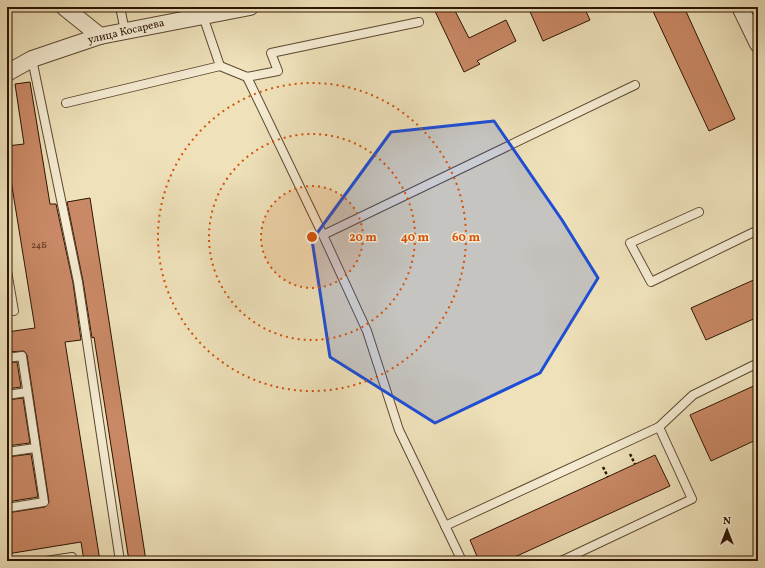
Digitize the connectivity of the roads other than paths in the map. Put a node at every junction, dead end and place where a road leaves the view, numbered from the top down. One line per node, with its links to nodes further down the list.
1 (64, 7): 8 (street)
2 (120, 7): 7 (lane)
3 (248, 7): 5 (street, улица Косарева)
4 (740, 7): 9 (street)
5 (203, 16): 7 (street, улица Косарева); 11 (lane)
6 (419, 22): 13 (lane)
7 (125, 31): 8 (street, улица Косарева)
8 (100, 36): 10 (street, улица Косарева)
9 (758, 44)
10 (32, 59): 12 (street, улица Косарева); 32 (lane)
11 (220, 66): 13 (lane); 15 (lane)
12 (7, 73)
13 (247, 77): 18 (lane)
14 (634, 85): 18 (lane)
15 (66, 103)
16 (699, 212): 17 (lane)
17 (758, 230)
18 (323, 235): 29 (lane)
19 (7, 271): 20 (lane)
20 (14, 311)
21 (7, 358): 23 (lane)
22 (758, 363): 25 (lane)
23 (26, 392): 24 (lane); 26 (lane)
24 (7, 394)
25 (659, 427): 29 (lane); 34 (lane)
26 (35, 448): 27 (lane); 28 (lane)
27 (7, 452)
28 (7, 508)
29 (445, 526): 33 (lane)
30 (46, 561): 31 (lane)
31 (73, 561)
32 (120, 561)
33 (462, 561)
34 (561, 561)

